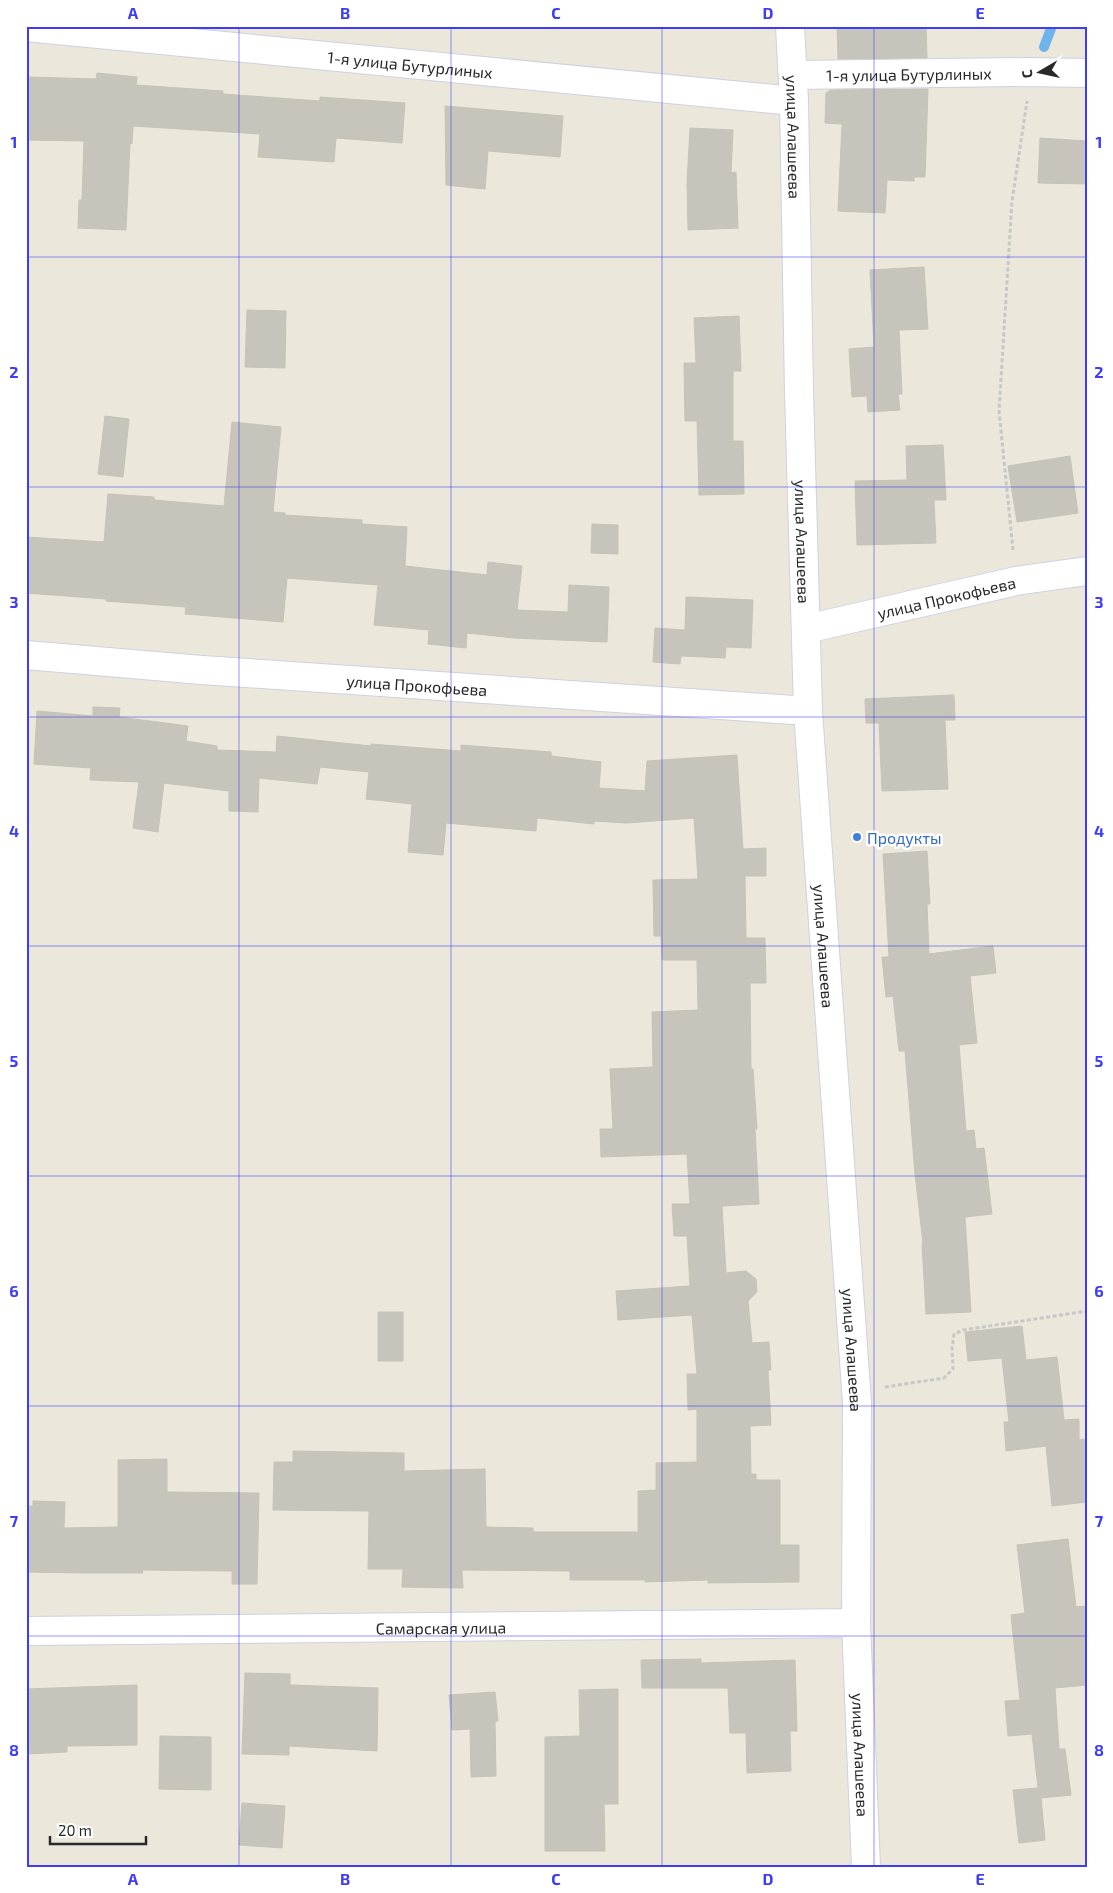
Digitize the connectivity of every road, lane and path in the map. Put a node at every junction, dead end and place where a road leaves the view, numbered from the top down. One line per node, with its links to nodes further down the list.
1 (790, 26): 4 (street, улица Алашеева)
2 (26, 27): 4 (street, 1-я улица Бутурлиных)
3 (1087, 73): 4 (street, 1-я улица Бутурлиных)
4 (793, 88): 8 (street, улица Алашеева)
5 (1028, 98): 7 (path)
6 (1087, 571): 7 (street, улица Прокофьева)
7 (1016, 581): 8 (street, улица Прокофьева)
8 (806, 629): 10 (street, улица Алашеева)
9 (26, 655): 10 (street, улица Прокофьева)
10 (808, 711): 12 (street, улица Алашеева)
11 (1087, 1311): 12 (path)
12 (856, 1392): 13 (street, улица Алашеева)
13 (856, 1623): 14 (street, Самарская улица); 15 (street, улица Алашеева)
14 (26, 1631)
15 (866, 1867)

